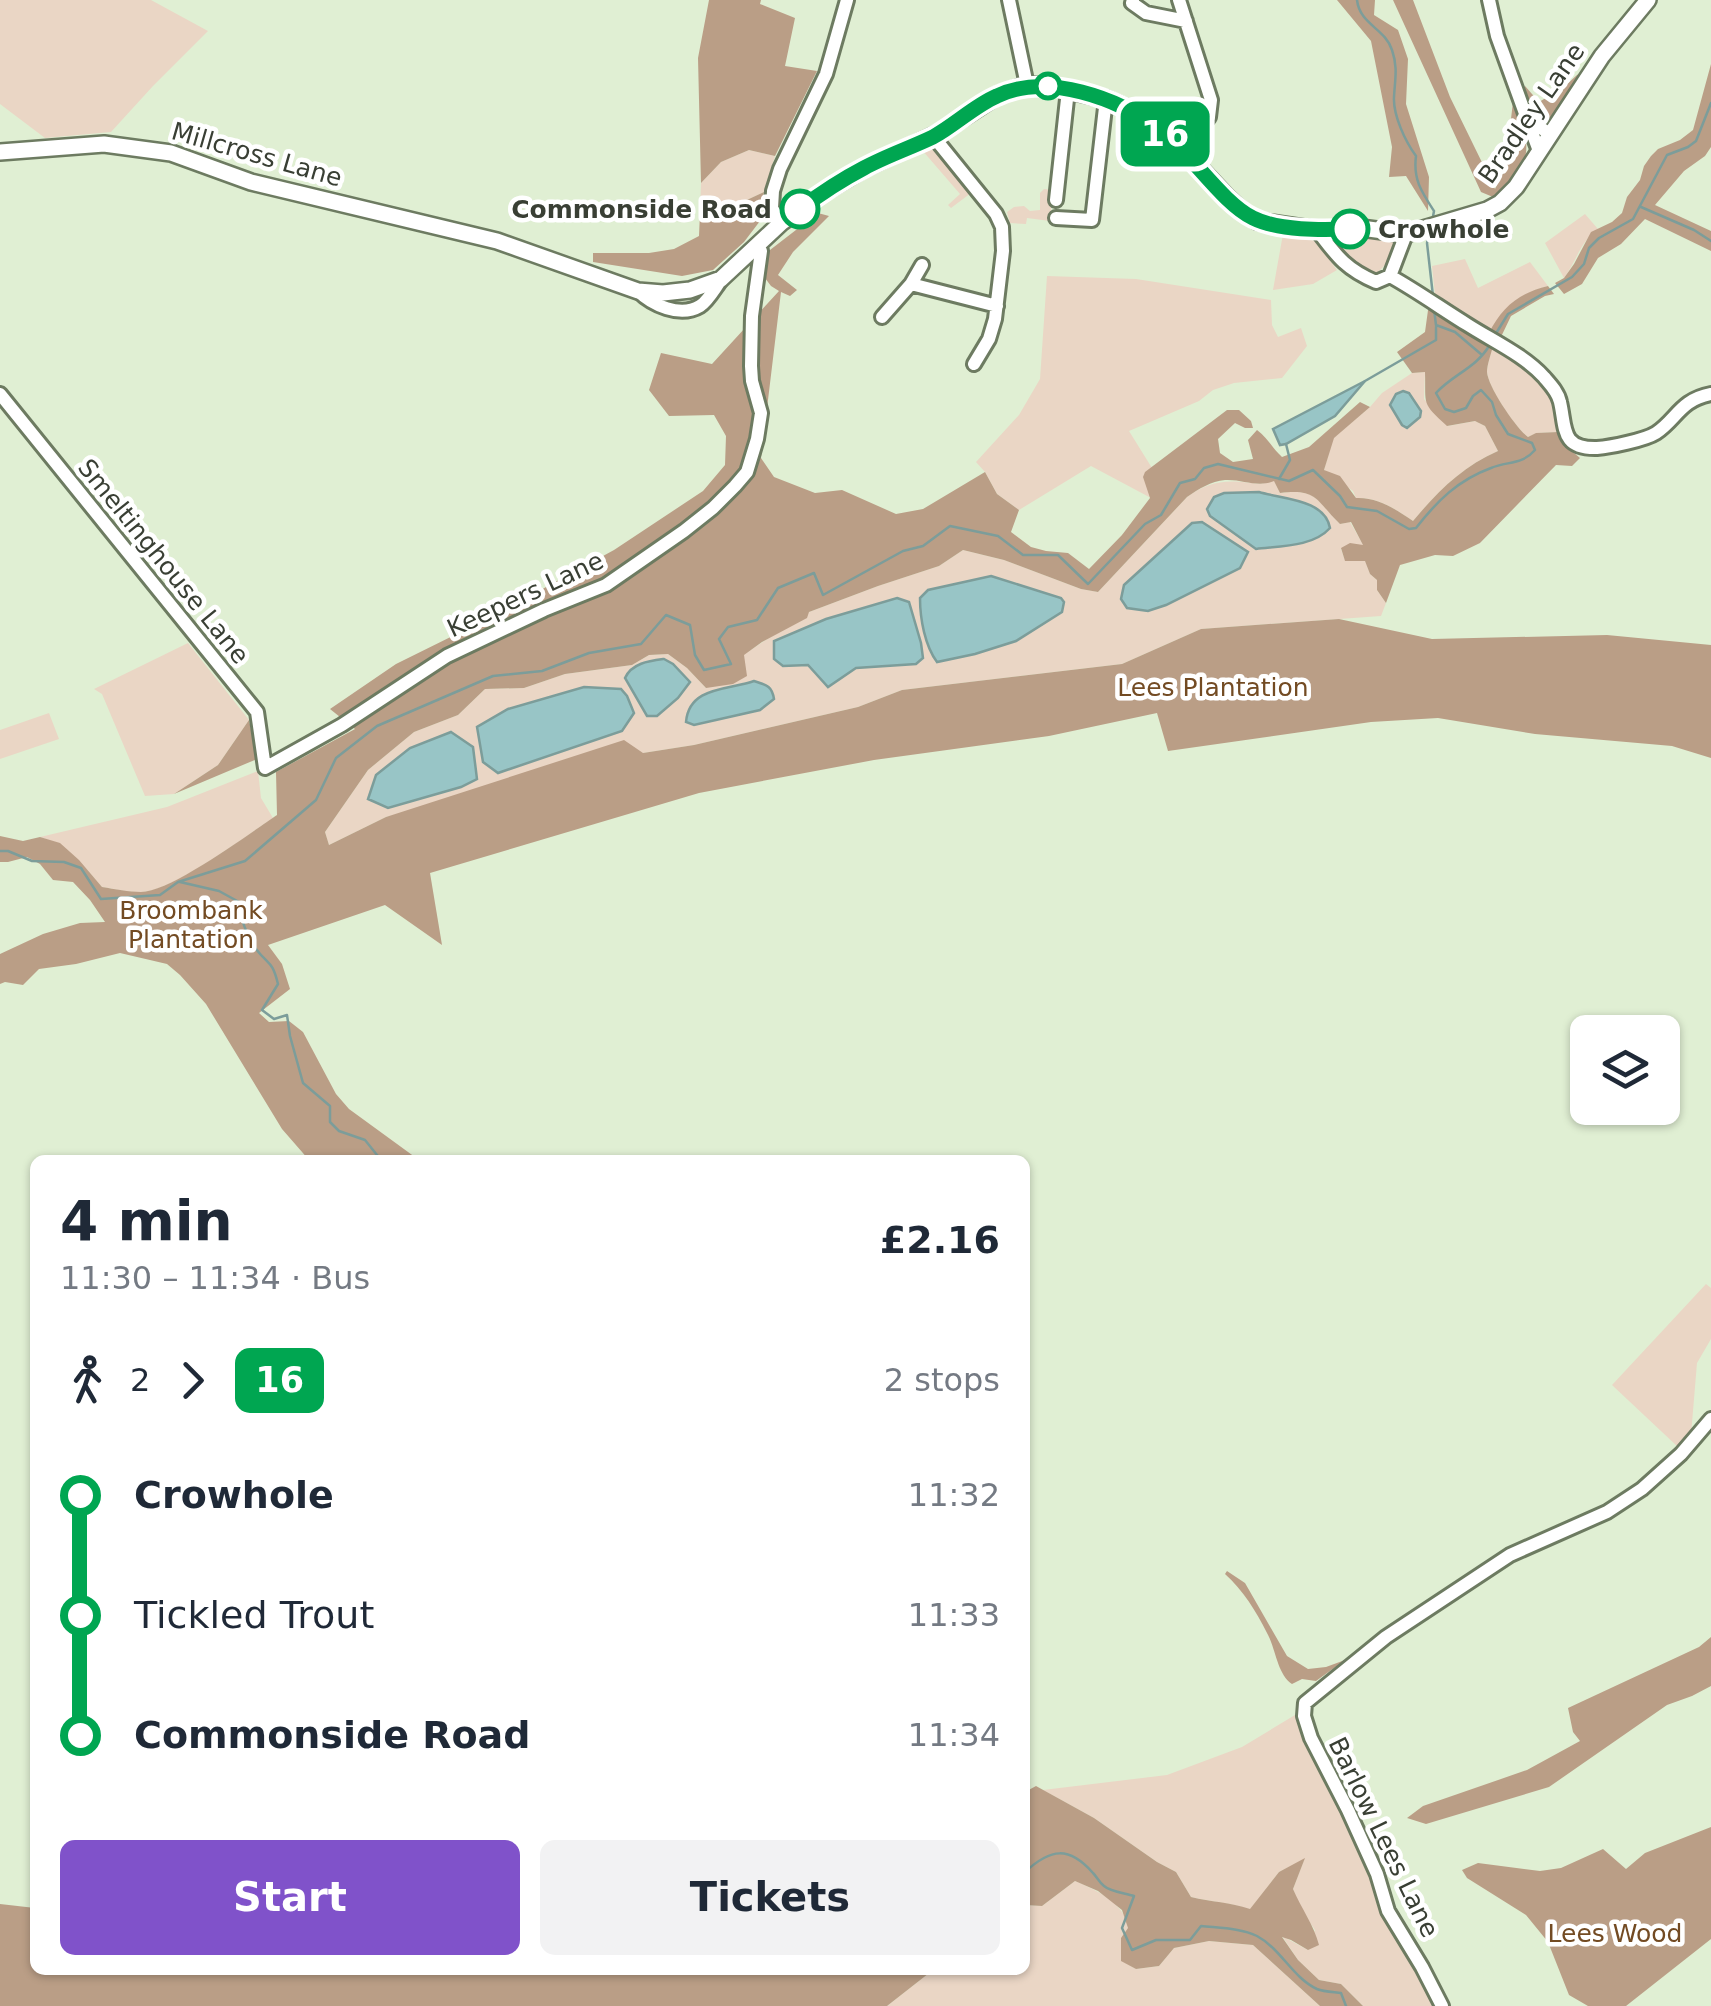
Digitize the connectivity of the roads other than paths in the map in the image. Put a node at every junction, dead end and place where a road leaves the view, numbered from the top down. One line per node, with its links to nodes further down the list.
1 (847, 0): 19 (street)
2 (1009, 0): 8 (street)
3 (1132, 0): 7 (street)
4 (1179, 0): 7 (street)
5 (1489, 0): 11 (street)
6 (1648, 0): 12 (main road, Bradley Lane)
7 (1186, 22): 14 (street)
8 (1028, 85): 9 (main road, Bradley Lane); 13 (main road)
9 (1068, 90): 10 (main road, Bradley Lane); 17 (street)
10 (1106, 99): 14 (main road, Bradley Lane); 18 (street)
11 (1527, 118): 12 (street); 15 (street)
12 (1550, 134): 15 (main road, Bradley Lane)
13 (934, 136): 19 (main road); 26 (street)
14 (1184, 151): 20 (main road, Bradley Lane)
15 (1538, 151): 21 (main road, Bradley Lane)
16 (0, 152): 22 (main road, Millcross Lane)
17 (1056, 200)
18 (1056, 218)
19 (781, 224): 22 (main road)
20 (1317, 230): 21 (main road, Bradley Lane); 24 (street)
21 (1406, 234): 24 (street)
22 (756, 246): 31 (street, Keepers Lane)
23 (922, 266): 25 (street)
24 (1390, 276): 30 (street)
25 (911, 284): 26 (street); 27 (street)
26 (996, 306): 28 (street)
27 (882, 317)
28 (974, 364)
29 (0, 394): 31 (street, Smeltinghouse Lane)
30 (1711, 394)
31 (264, 768)
32 (1711, 1418): 33 (street, Barlow Lees Lane)
33 (1442, 2006)

